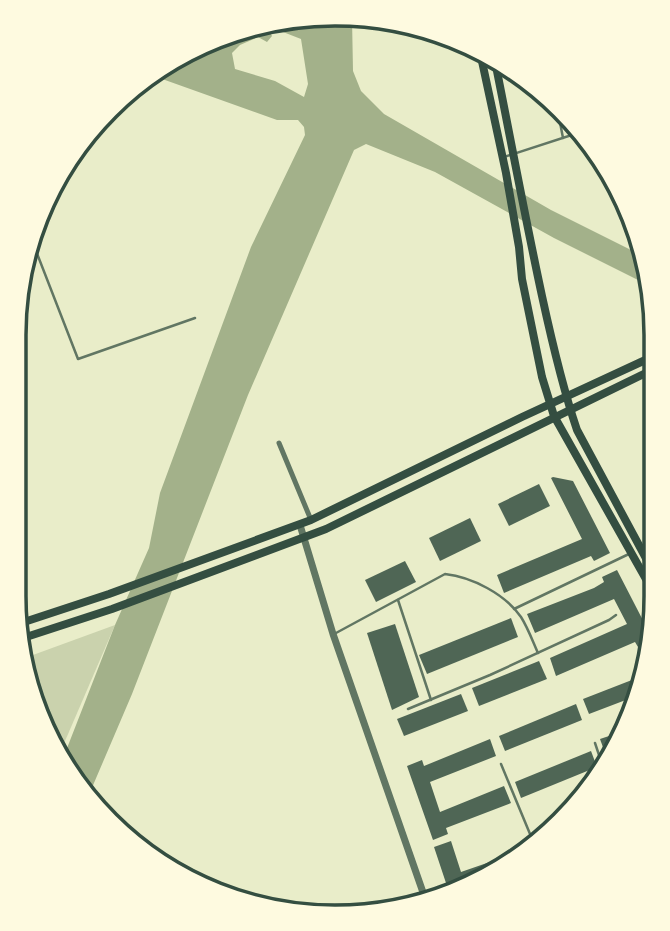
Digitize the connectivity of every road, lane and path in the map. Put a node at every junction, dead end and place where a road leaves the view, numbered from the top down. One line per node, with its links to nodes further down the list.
1 (484, 65): 7 (main road)
2 (497, 73): 6 (main road)
3 (560, 124): 5 (lane)
4 (571, 135): 5 (lane)
5 (563, 138): 6 (lane)
6 (513, 154): 7 (lane); 12 (main road)
7 (502, 158): 13 (main road)
8 (37, 254): 9 (lane)
9 (195, 318)
10 (644, 361): 12 (main road)
11 (644, 374): 14 (main road)
12 (566, 396): 13 (main road); 14 (main road)
13 (550, 403): 15 (main road); 17 (main road)
14 (570, 410): 15 (main road); 21 (main road)
15 (554, 416): 19 (main road); 20 (main road)
16 (279, 443): 17 (street)
17 (311, 520): 18 (main road)
18 (300, 525): 19 (street); 26 (main road)
19 (305, 538): 27 (street); 28 (main road)
20 (632, 553): 22 (main road); 24 (lane)
21 (644, 555)
22 (644, 575)
23 (397, 600): 24 (lane); 27 (lane); 30 (lane)
24 (514, 609): 29 (lane)
25 (616, 615): 29 (lane)
26 (27, 621)
27 (333, 634): 36 (street)
28 (29, 636)
29 (538, 653): 30 (lane)
30 (430, 699): 31 (lane)
31 (408, 709)
32 (595, 743): 33 (lane)
33 (599, 755)
34 (502, 764): 35 (lane)
35 (530, 835)
36 (423, 892)

